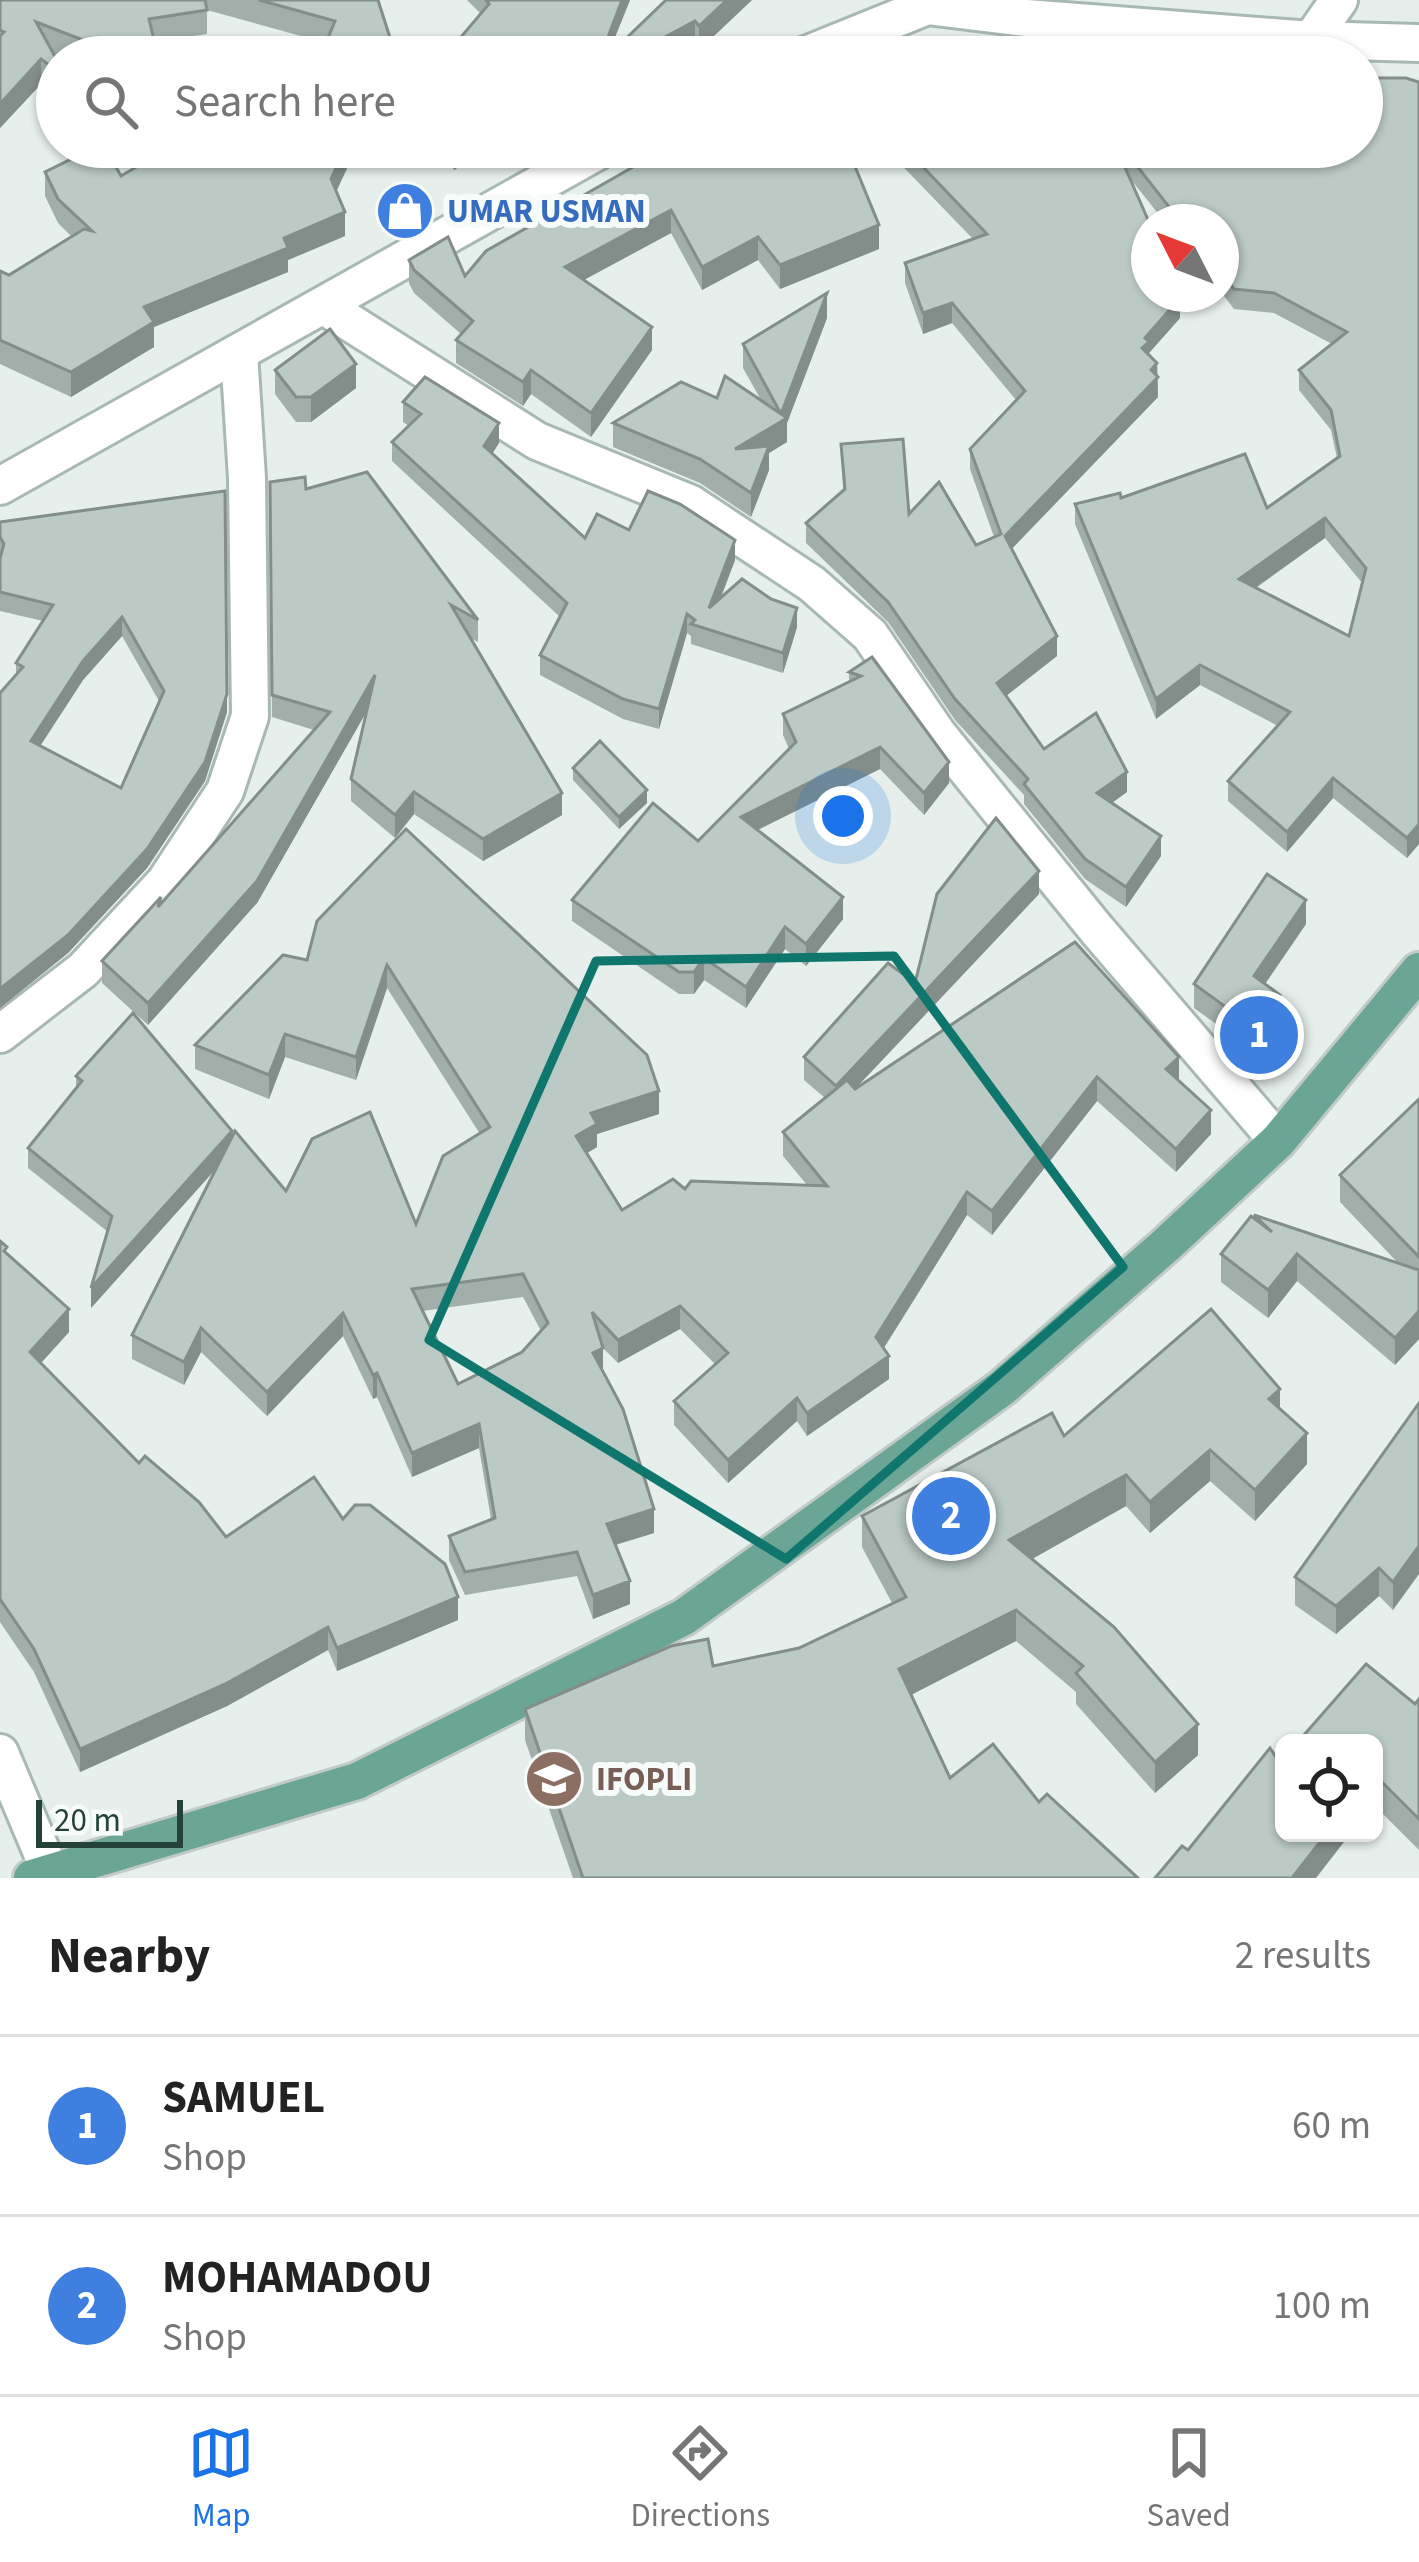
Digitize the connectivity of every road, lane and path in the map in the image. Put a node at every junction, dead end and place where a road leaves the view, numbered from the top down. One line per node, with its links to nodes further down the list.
1 (1339, 0): 5 (street)
2 (926, 3): 3 (street); 4 (street)
3 (849, 36)
4 (1259, 36)
5 (1314, 36)
6 (1383, 42): 7 (street)
7 (1419, 43)
8 (567, 168): 9 (street)
9 (324, 306): 10 (street); 14 (street)
10 (239, 352): 11 (street); 13 (street)
11 (0, 486)
12 (1419, 971): 14 (main road)
13 (0, 1034)
14 (1278, 1141): 16 (main road)
15 (0, 1753): 16 (street)
16 (42, 1876)

